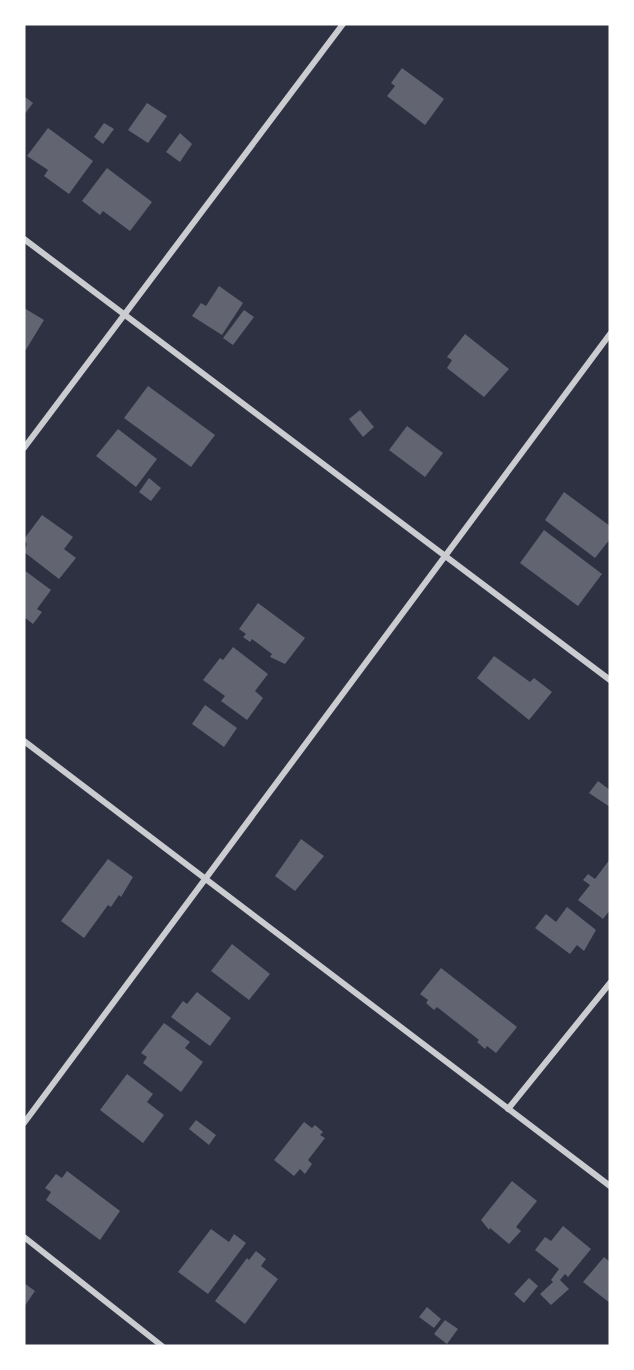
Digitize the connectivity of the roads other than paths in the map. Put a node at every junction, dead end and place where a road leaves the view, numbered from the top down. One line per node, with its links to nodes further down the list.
1 (343, 24): 3 (street)
2 (24, 239): 3 (street)
3 (124, 315): 5 (street); 6 (street)
4 (610, 334): 6 (street)
5 (24, 448)
6 (446, 557): 7 (street); 9 (street)
7 (610, 680)
8 (24, 741): 9 (street)
9 (207, 880): 11 (street); 12 (street)
10 (610, 983): 11 (street)
11 (508, 1109): 13 (street)
12 (24, 1123)
13 (610, 1186)
14 (24, 1237): 15 (street)
15 (162, 1346)

